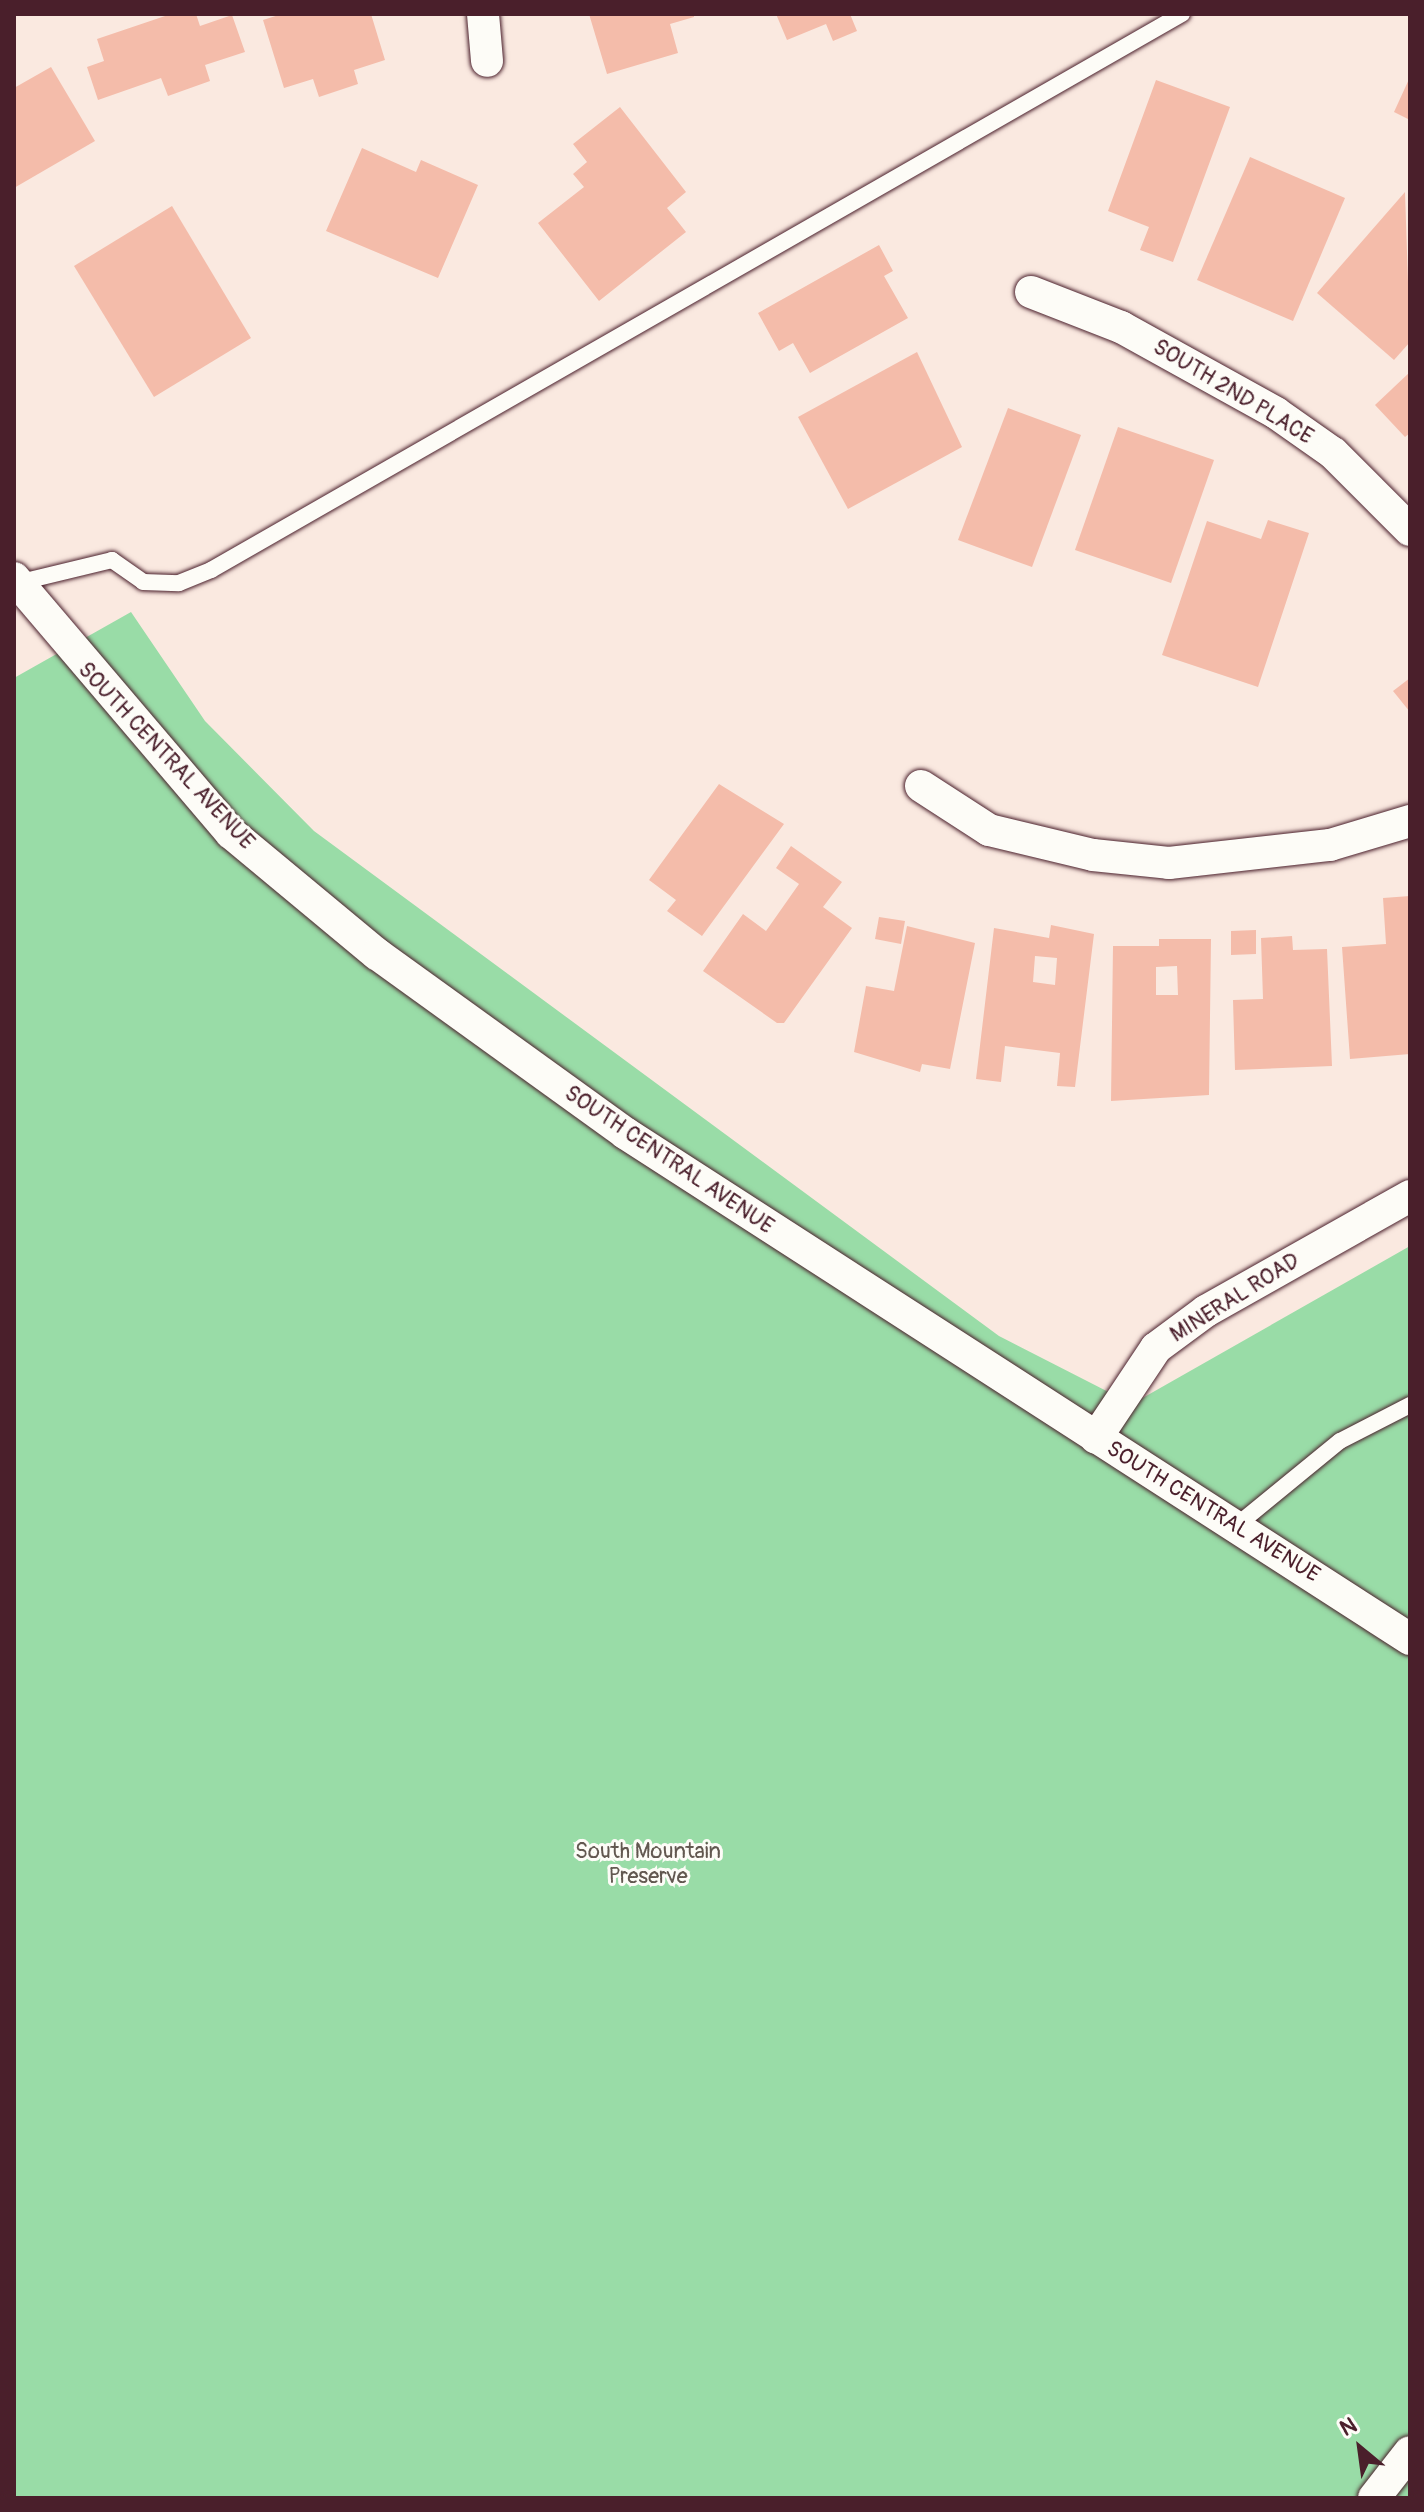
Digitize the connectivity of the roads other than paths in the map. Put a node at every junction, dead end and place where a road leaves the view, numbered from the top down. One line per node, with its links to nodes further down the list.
1 (483, 14): 3 (street)
2 (1182, 14): 6 (lane)
3 (487, 61)
4 (1031, 292): 5 (street, SOUTH 2ND PLACE)
5 (1410, 530)
6 (16, 580): 11 (street, SOUTH CENTRAL AVENUE)
7 (921, 786): 8 (street)
8 (1410, 821)
9 (1410, 1196): 11 (street, MINERAL ROAD)
10 (1410, 1405): 12 (lane)
11 (1096, 1438): 12 (street, SOUTH CENTRAL AVENUE)
12 (1236, 1526): 13 (street, SOUTH CENTRAL AVENUE)
13 (1410, 1639)
14 (1410, 2452): 15 (street)
15 (1374, 2498)

